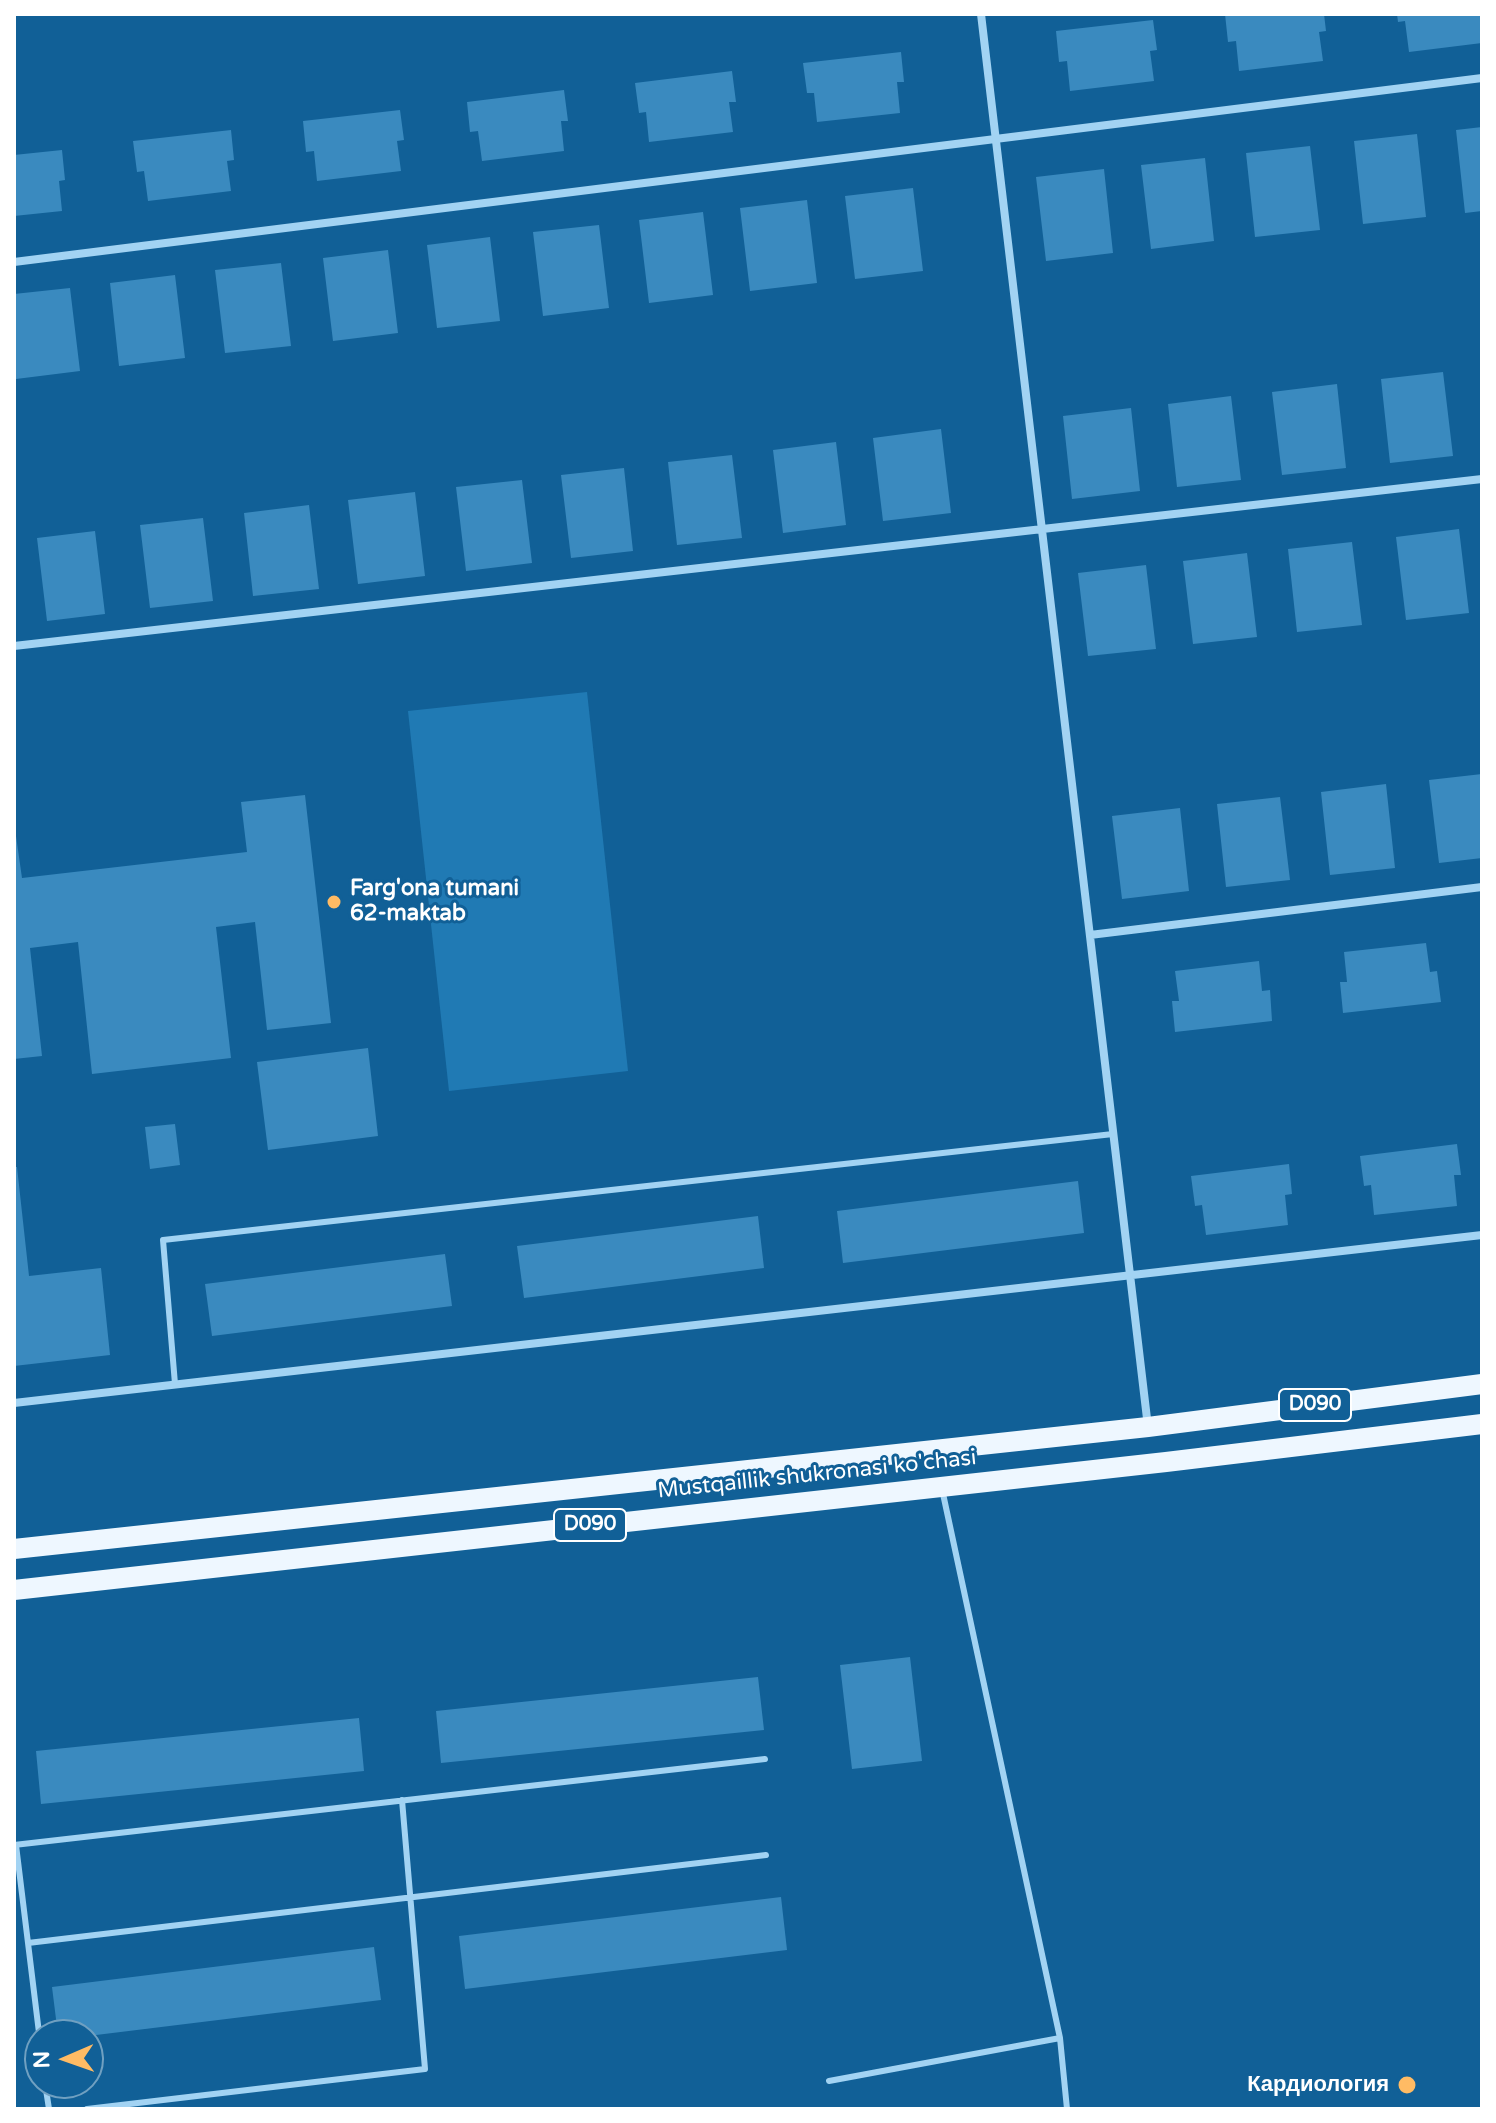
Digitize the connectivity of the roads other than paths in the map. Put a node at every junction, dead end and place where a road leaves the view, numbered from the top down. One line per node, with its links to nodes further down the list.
1 (981, 14): 3 (street)
2 (1482, 78): 3 (street)
3 (996, 139): 4 (street); 6 (street)
4 (14, 262)
5 (1482, 479): 6 (street)
6 (1040, 531): 7 (street); 9 (street)
7 (14, 646)
8 (1482, 887): 9 (street)
9 (1090, 935): 10 (street)
10 (1113, 1134): 12 (street); 13 (lane)
11 (1482, 1235): 12 (street)
12 (1129, 1275): 13 (street); 17 (street)
13 (175, 1384): 15 (street)
14 (1482, 1384): 17 (main road, Mustqaillik shukronasi ko'chasi / D090)
15 (14, 1403)
16 (1482, 1424): 18 (main road, Mustqaillik shukronasi ko'chasi / D090)
17 (1148, 1427): 19 (main road, Mustqaillik shukronasi ko'chasi / D090)
18 (942, 1485): 20 (main road, Mustqaillik shukronasi ko'chasi / D090); 28 (lane)
19 (14, 1549)
20 (14, 1590)
21 (765, 1759): 22 (lane)
22 (402, 1800): 23 (lane); 25 (lane)
23 (15, 1845): 26 (lane)
24 (766, 1855): 25 (lane)
25 (411, 1898): 26 (lane); 30 (lane)
26 (28, 1943): 27 (lane)
27 (37, 2019)
28 (1060, 2038): 29 (lane); 31 (lane)
29 (829, 2081)
30 (87, 2109)
31 (1067, 2109)

